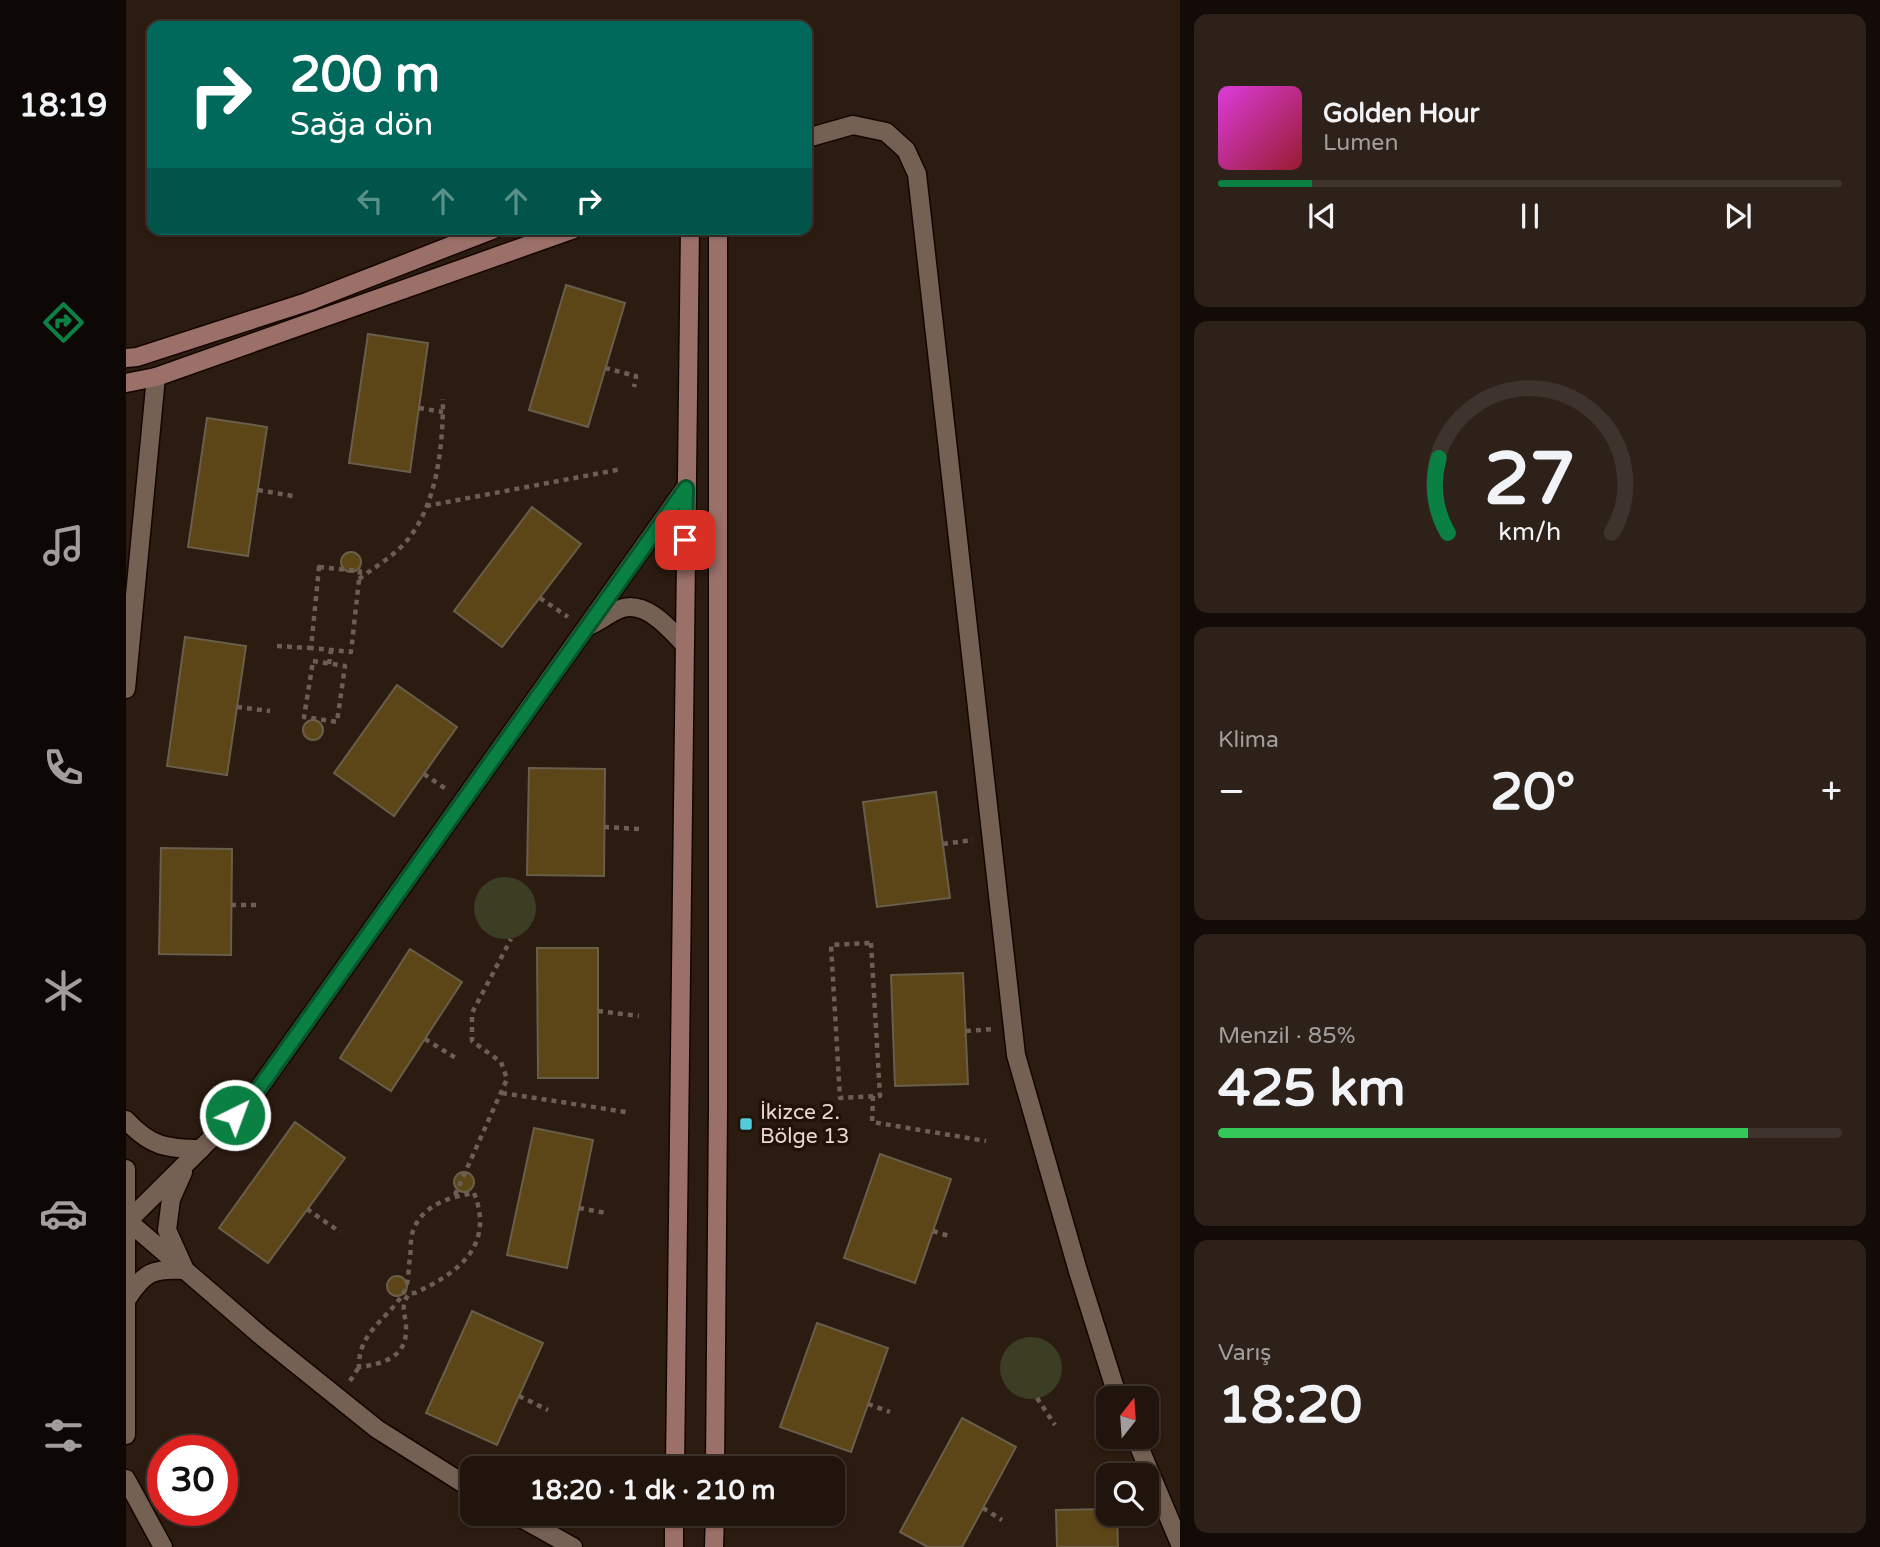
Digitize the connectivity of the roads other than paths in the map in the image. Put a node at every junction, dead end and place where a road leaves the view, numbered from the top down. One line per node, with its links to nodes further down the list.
1 (812, 137): 20 (street)
2 (479, 235): 6 (main road)
3 (557, 235): 7 (main road)
4 (690, 235): 9 (main road)
5 (718, 235): 24 (main road)
6 (126, 358)
7 (156, 377): 8 (main road); 12 (street)
8 (126, 383)
9 (686, 488): 10 (street); 11 (main road)
10 (585, 629): 11 (street); 14 (street)
11 (684, 644): 23 (main road)
12 (126, 690)
13 (126, 1121): 14 (street)
14 (201, 1149): 15 (street)
15 (187, 1163): 17 (street); 18 (street)
16 (126, 1169): 17 (street)
17 (128, 1221): 18 (street); 19 (street)
18 (185, 1270): 19 (street); 26 (street)
19 (127, 1299): 21 (street)
20 (1114, 1386)
21 (126, 1435)
22 (1140, 1449): 30 (street)
23 (675, 1456)
24 (715, 1456)
25 (126, 1479): 31 (street)
26 (460, 1481)
27 (535, 1526): 32 (street)
28 (674, 1526): 33 (main road)
29 (715, 1526): 34 (main road)
30 (1180, 1544)
31 (163, 1547)
32 (573, 1547)
33 (674, 1547)
34 (714, 1547)

